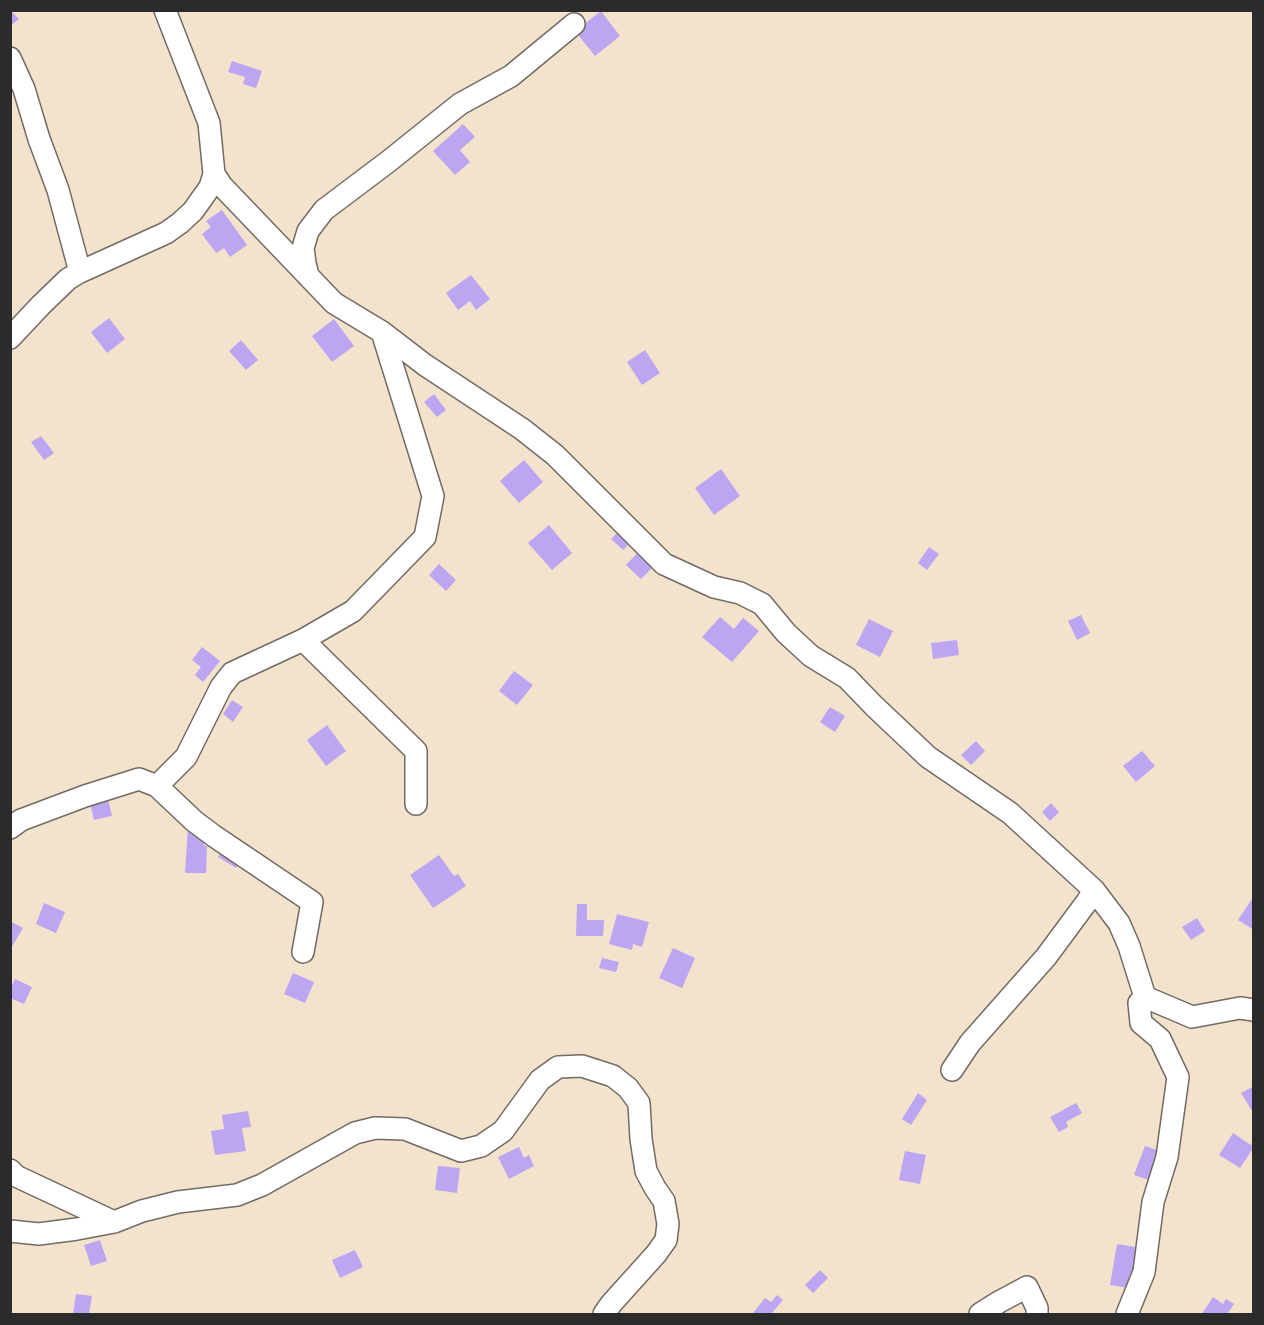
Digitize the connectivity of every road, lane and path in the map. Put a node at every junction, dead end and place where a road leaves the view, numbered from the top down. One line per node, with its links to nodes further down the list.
1 (165, 10): 5 (street)
2 (574, 24): 7 (street)
3 (10, 58): 4 (street)
4 (17, 88): 6 (street)
5 (214, 174): 6 (street); 7 (street)
6 (80, 272): 9 (street)
7 (308, 276): 8 (street)
8 (382, 332): 10 (street); 14 (street)
9 (10, 338)
10 (303, 640): 11 (street); 12 (street)
11 (157, 786): 13 (street); 15 (street)
12 (416, 804)
13 (10, 828)
14 (1094, 890): 16 (street); 18 (street)
15 (303, 952)
16 (1145, 997): 17 (street); 25 (street)
17 (1254, 1010)
18 (952, 1070)
19 (10, 1170): 20 (street)
20 (114, 1222): 21 (street); 22 (street)
21 (10, 1232)
22 (604, 1314)
23 (980, 1314): 24 (street)
24 (1037, 1314)
25 (1127, 1314)

